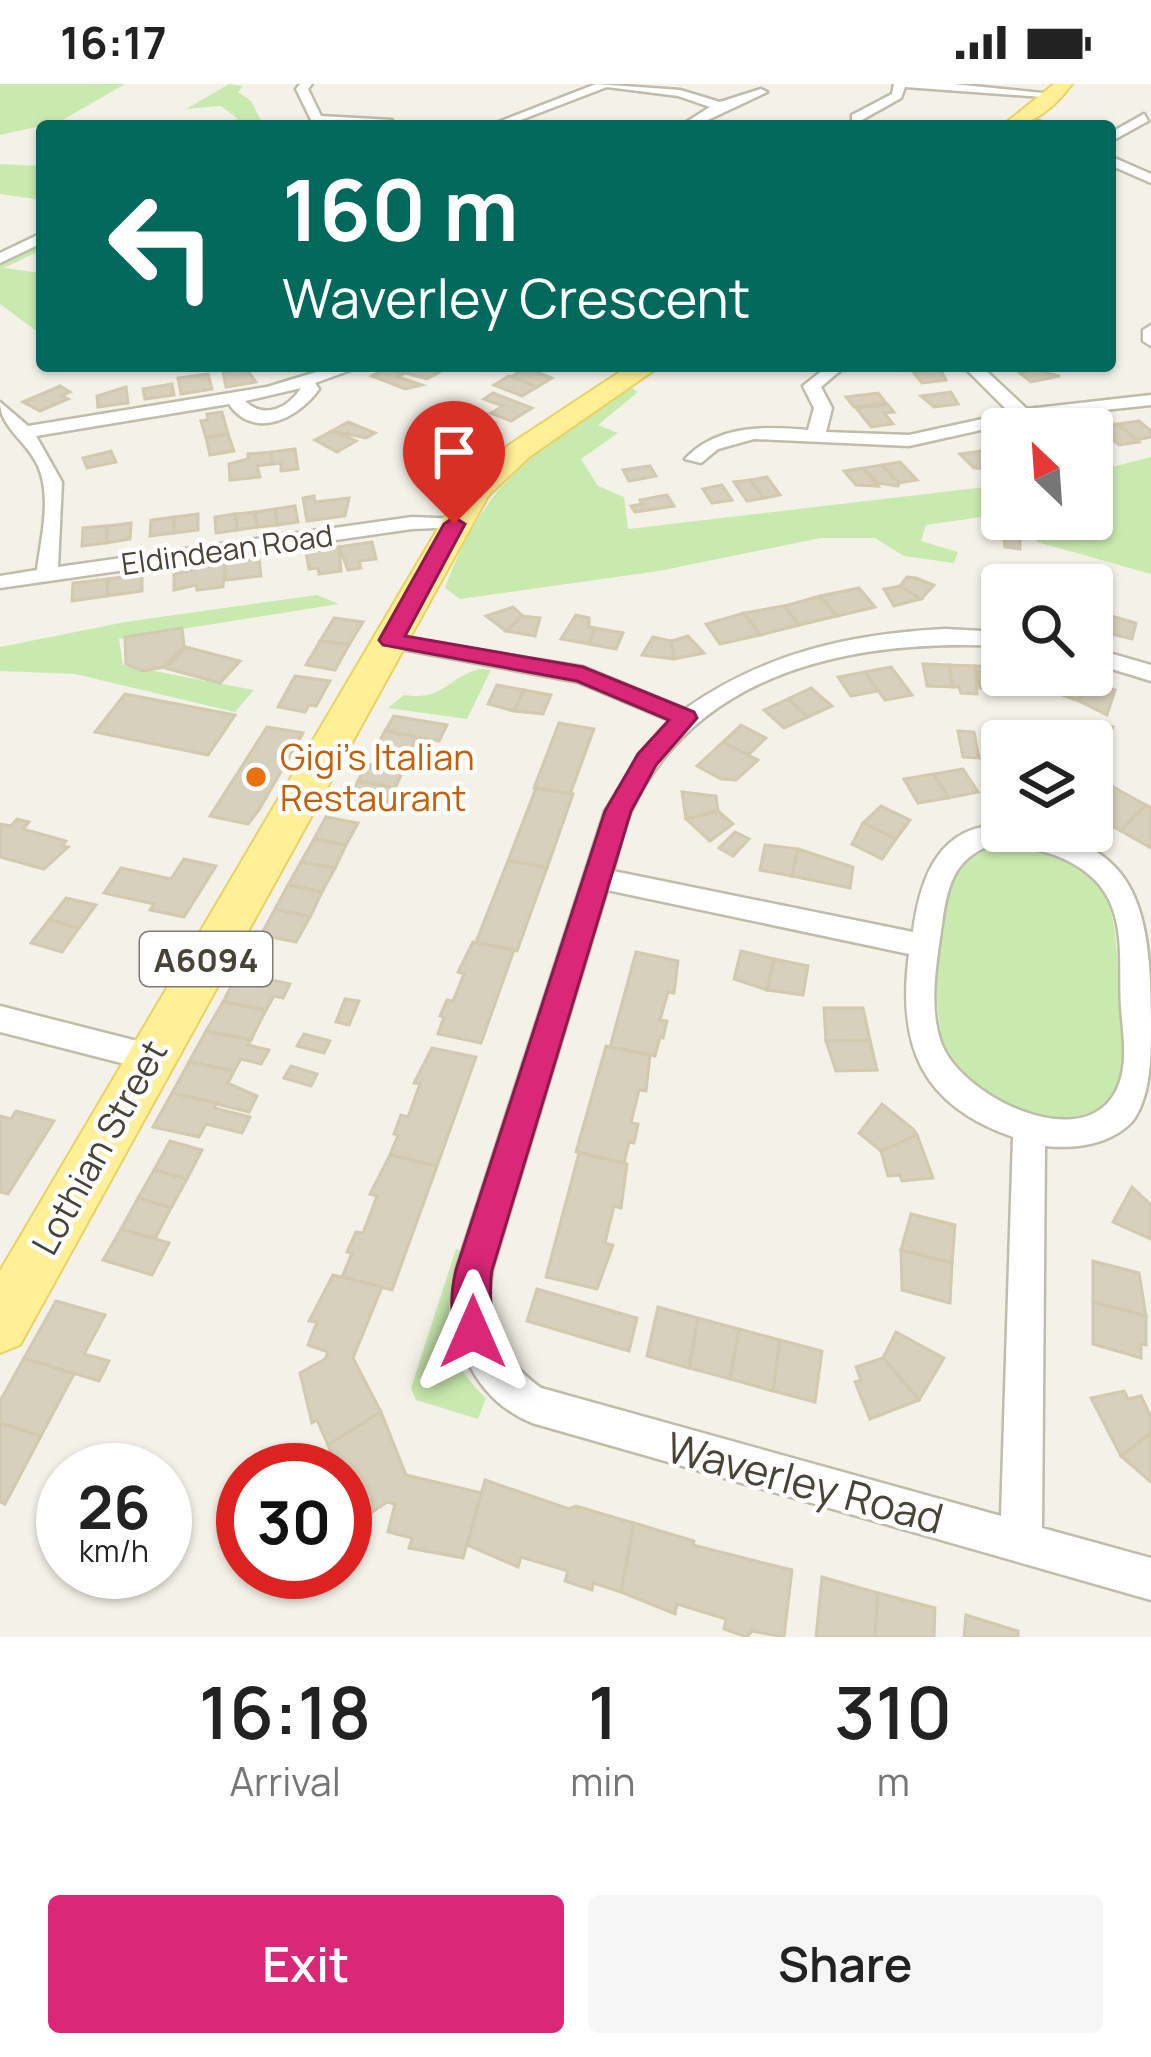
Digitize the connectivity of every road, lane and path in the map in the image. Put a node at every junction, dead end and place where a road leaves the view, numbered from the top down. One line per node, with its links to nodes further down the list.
1 (306, 84): 10 (street)
2 (606, 84): 6 (street); 12 (street)
3 (904, 84): 4 (street); 8 (street)
4 (1059, 89): 14 (main road)
5 (761, 92): 6 (street)
6 (720, 106): 13 (street)
7 (399, 107): 11 (street)
8 (856, 118)
9 (1144, 118): 15 (street)
10 (318, 120)
11 (386, 120)
12 (510, 120)
13 (696, 120)
14 (1020, 120)
15 (1116, 134)
16 (1116, 163): 17 (street)
17 (1134, 173): 18 (street); 19 (street)
18 (1116, 178)
19 (1151, 179)
20 (36, 240): 21 (street)
21 (0, 259)
22 (1151, 330): 23 (street)
23 (1151, 341)
24 (337, 372): 33 (street)
25 (637, 372): 36 (main road, A6094)
26 (830, 372): 34 (street)
27 (977, 372): 30 (street)
28 (1151, 400): 31 (street)
29 (0, 406): 33 (street)
30 (1016, 408)
31 (1083, 408)
32 (981, 426): 34 (street)
33 (16, 430): 37 (street)
34 (816, 436): 35 (street)
35 (694, 459)
36 (448, 535): 37 (street, Eldindean Road); 40 (main road, Lothian Street / A6094)
37 (47, 574): 38 (street, Eldindean Road)
38 (0, 581)
39 (981, 638): 43 (street)
40 (391, 640): 43 (street); 47 (main road, Lothian Street / A6094)
41 (1113, 661): 42 (street)
42 (1151, 673)
43 (685, 718): 44 (street)
44 (598, 878): 45 (street); 50 (street, Waverley Road)
45 (926, 946): 48 (street); 48 (street)
46 (0, 1019): 47 (street)
47 (149, 1057): 49 (main road, Lothian Street / A6094)
48 (1029, 1130): 50 (street)
49 (0, 1325)
50 (1021, 1542): 51 (street, Waverley Road)
51 (1151, 1579)

